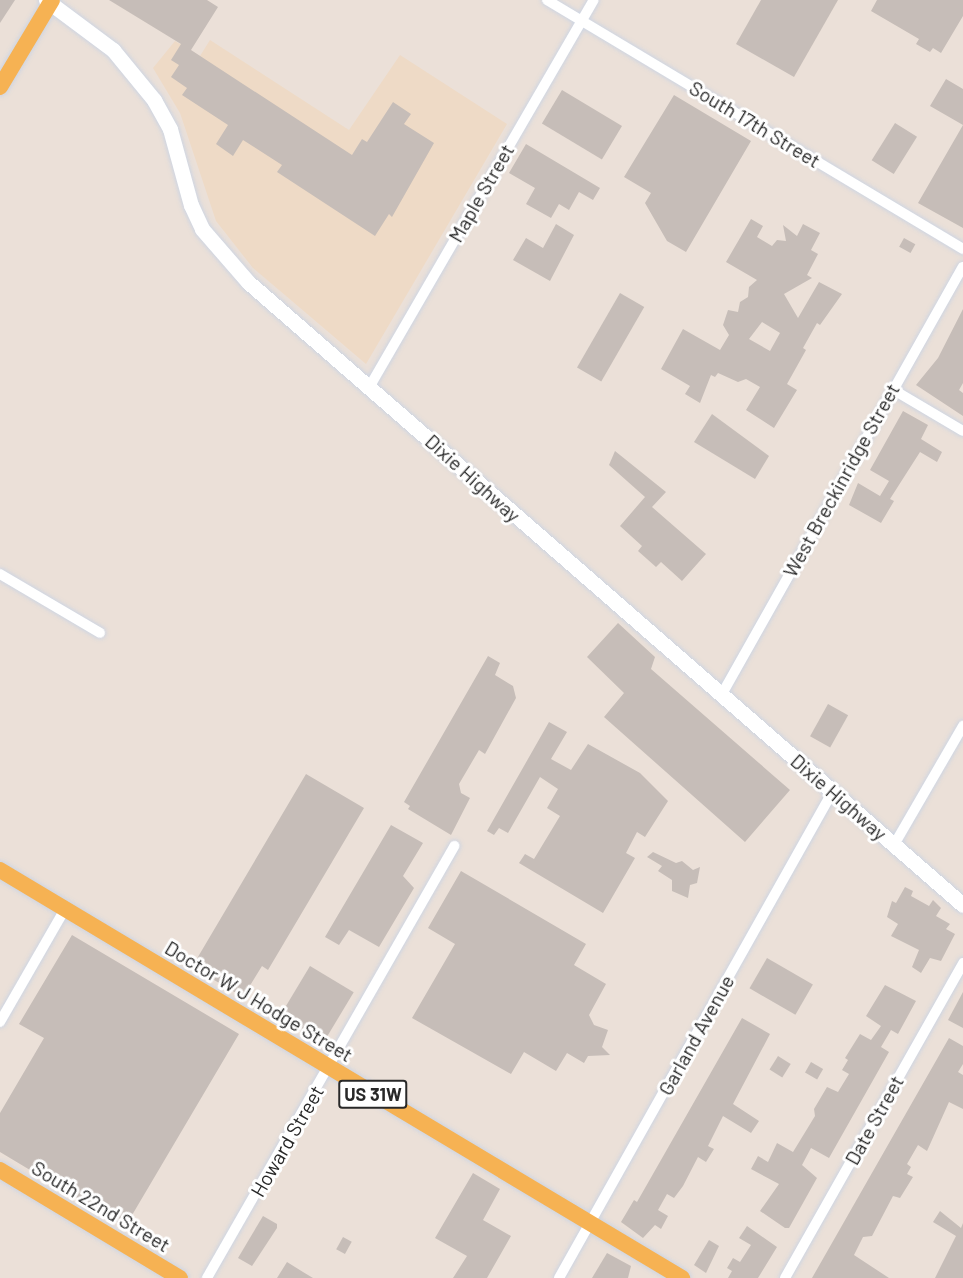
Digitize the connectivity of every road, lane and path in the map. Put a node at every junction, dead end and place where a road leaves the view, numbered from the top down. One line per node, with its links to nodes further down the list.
1 (547, 0): 4 (street, South 17th Street)
2 (594, 0): 4 (street, Maple Street)
3 (50, 1): 5 (main road); 8 (street, Dixie Highway)
4 (582, 21): 6 (street, South 17th Street); 8 (street, Maple Street)
5 (0, 87)
6 (963, 249)
7 (963, 267): 9 (street, West Breckinridge Street)
8 (370, 386): 13 (street, Dixie Highway)
9 (892, 389): 10 (street); 13 (street, West Breckinridge Street)
10 (963, 431)
11 (0, 574): 12 (street)
12 (100, 633)
13 (722, 694): 15 (street, Dixie Highway)
14 (963, 726): 16 (street)
15 (833, 791): 16 (street, Dixie Highway); 25 (street, Garland Avenue)
16 (894, 845): 19 (street, Dixie Highway)
17 (454, 846): 23 (street, Howard Street)
18 (0, 870): 20 (main road, Doctor W J Hodge Street / US 31W)
19 (963, 905)
20 (65, 909): 22 (street); 23 (main road, Doctor W J Hodge Street / US 31W)
21 (963, 963): 30 (street, Date Street)
22 (0, 1022)
23 (329, 1068): 25 (main road, Doctor W J Hodge Street / US 31W); 27 (street, Howard Street)
24 (0, 1170): 26 (main road, South 22nd Street)
25 (590, 1223): 28 (street, Garland Avenue); 29 (main road, Doctor W J Hodge Street / US 31W)
26 (180, 1278)
27 (207, 1278)
28 (559, 1278)
29 (682, 1278)
30 (785, 1278)

